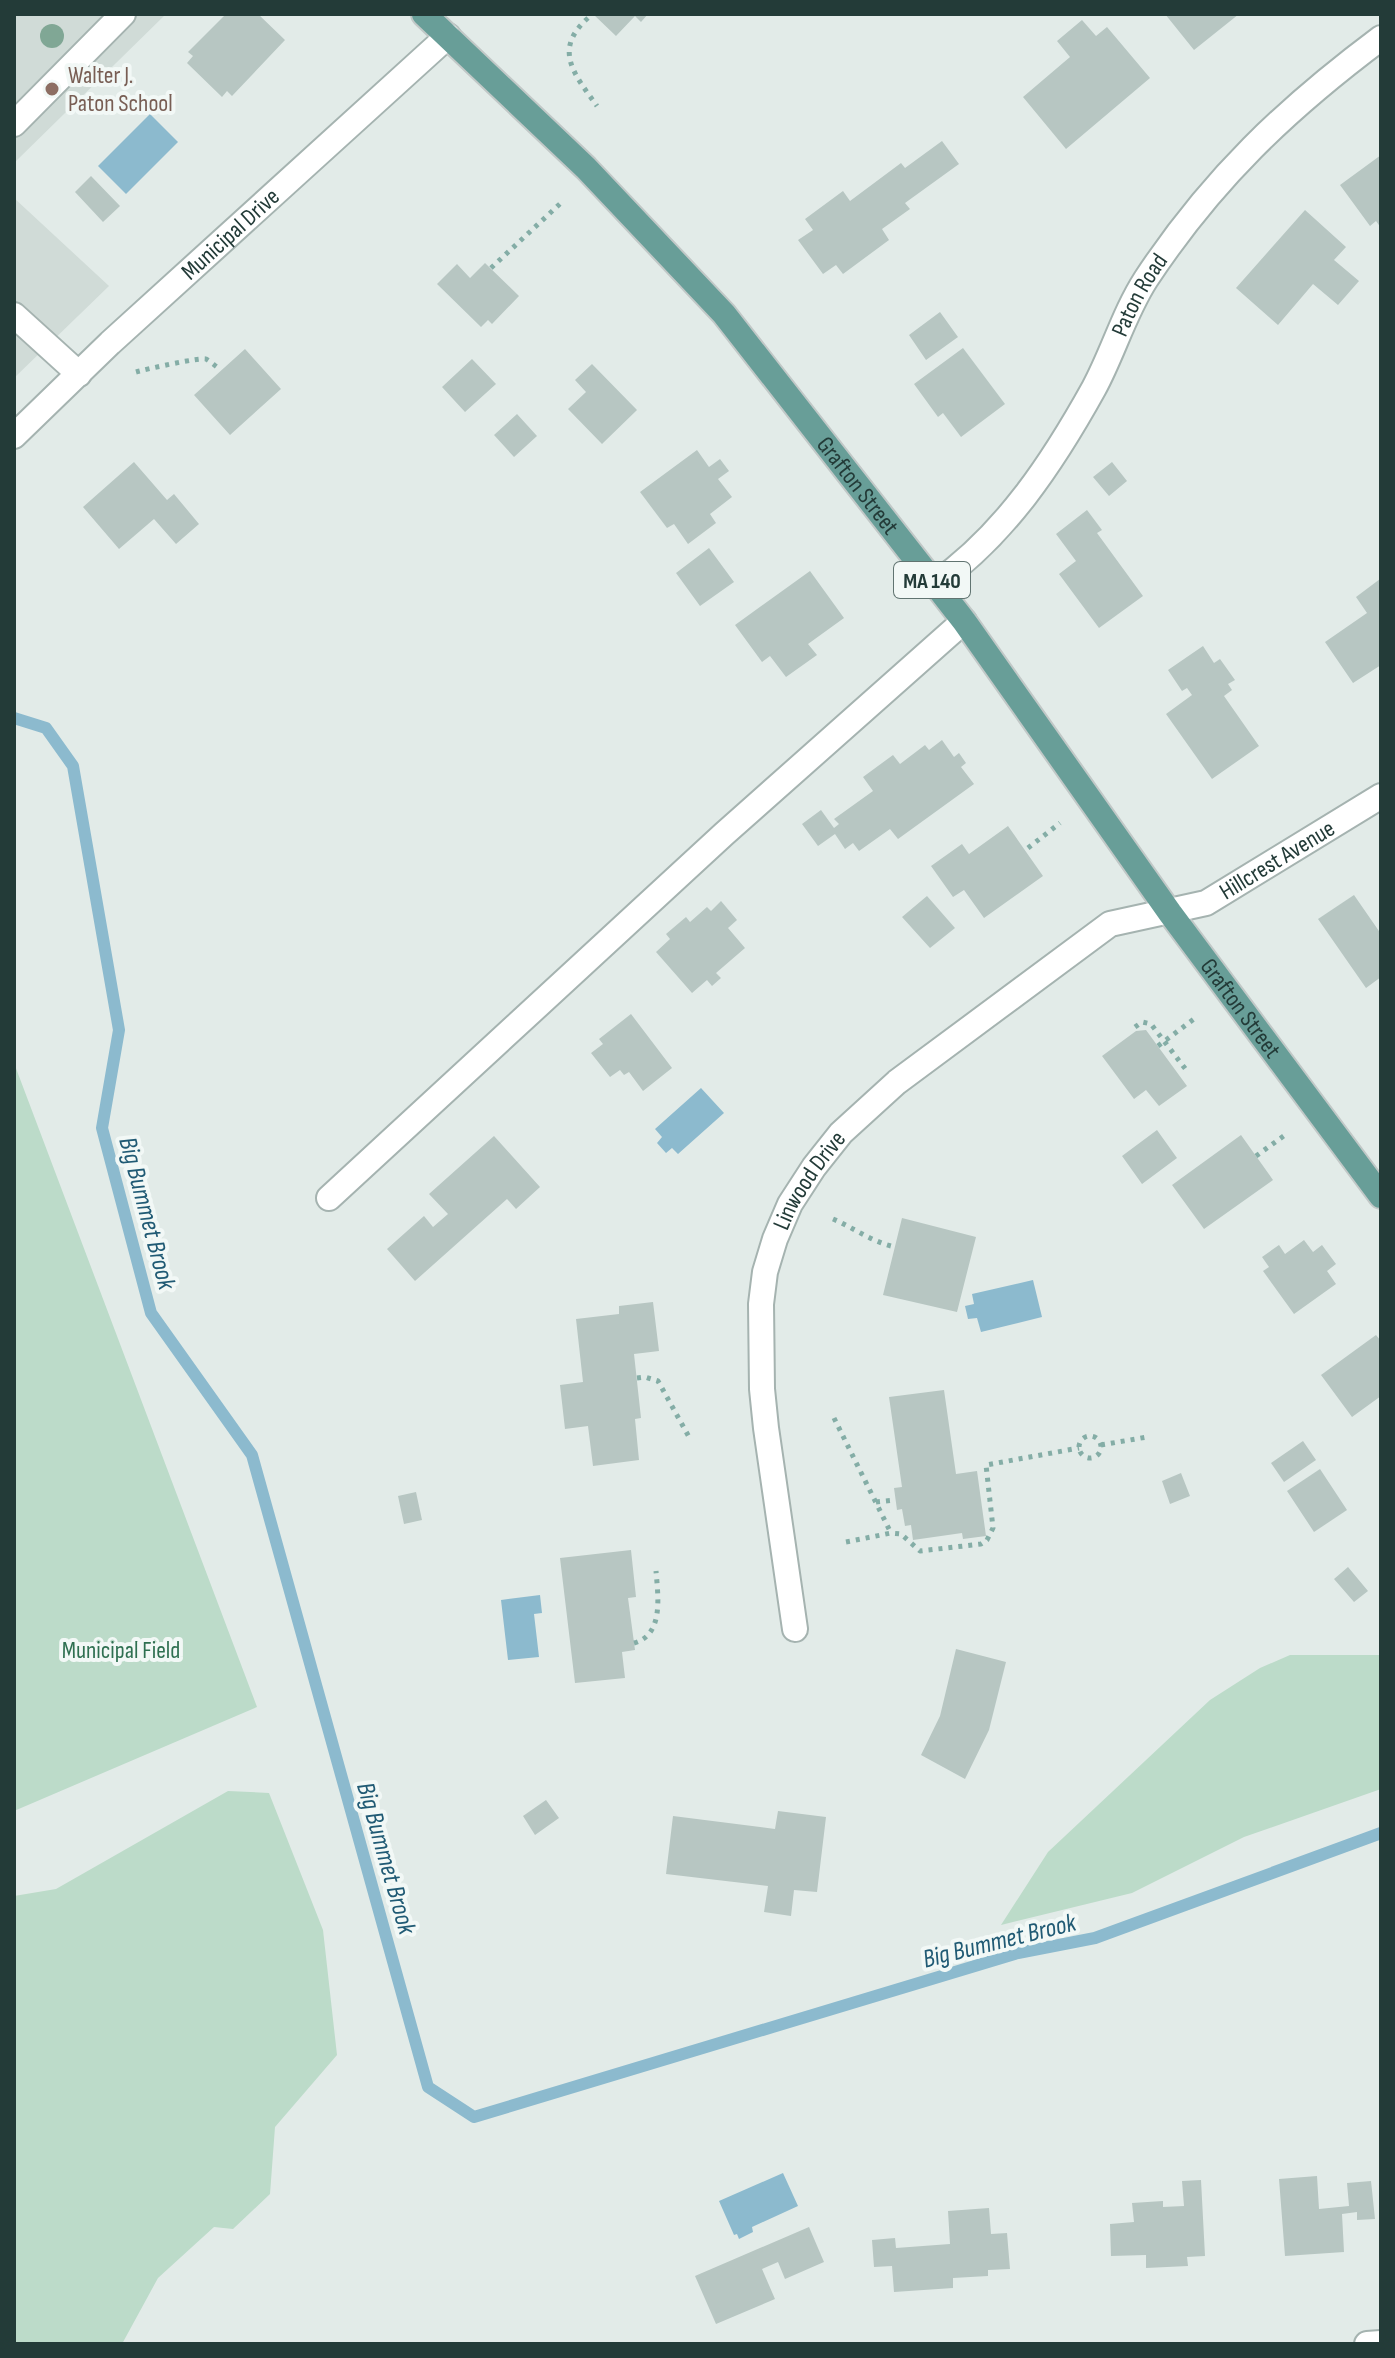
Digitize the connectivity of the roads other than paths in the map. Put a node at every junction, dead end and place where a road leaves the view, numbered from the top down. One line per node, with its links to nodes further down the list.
1 (123, 14): 5 (street)
2 (424, 14): 3 (main road, Grafton Street / MA 140)
3 (448, 36): 7 (street, Municipal Drive); 9 (main road, Grafton Street / MA 140)
4 (1381, 38): 9 (street, Paton Road)
5 (14, 124)
6 (14, 315): 7 (street)
7 (79, 374): 8 (street, Municipal Drive)
8 (14, 436)
9 (935, 584): 10 (main road, Grafton Street / MA 140)
10 (964, 621): 12 (main road, Grafton Street / MA 140); 14 (street)
11 (1381, 796): 12 (street, Hillcrest Avenue)
12 (1170, 913): 13 (main road, Grafton Street / MA 140); 15 (street, Linwood Drive)
13 (1381, 1196)
14 (329, 1198)
15 (795, 1629)
16 (1381, 2343): 17 (street)
17 (1367, 2344)

